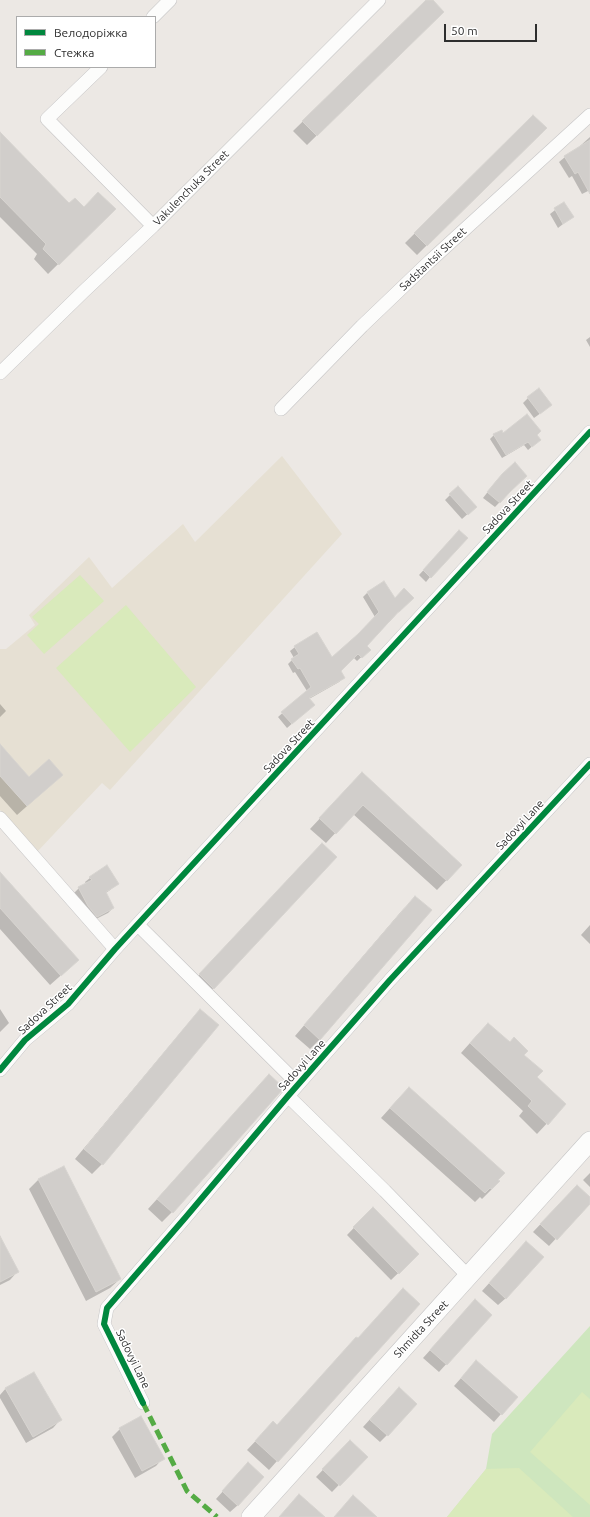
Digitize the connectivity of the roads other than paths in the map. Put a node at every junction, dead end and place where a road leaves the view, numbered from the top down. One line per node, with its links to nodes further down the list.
1 (170, 0): 3 (street)
2 (379, 0): 6 (street, Vakulenchuka Street)
3 (154, 16)
4 (100, 68): 6 (street)
5 (590, 115): 8 (street, Sadstantsii Street)
6 (153, 226): 7 (street, Vakulenchuka Street)
7 (0, 373)
8 (281, 409)
9 (590, 432): 12 (street, Sadova Street)
10 (590, 764): 15 (street, Sadovyi Lane)
11 (0, 818): 13 (street)
12 (138, 925): 13 (street, Sadova Street); 15 (street)
13 (115, 949): 14 (street, Sadova Street)
14 (0, 1070)
15 (298, 1084): 16 (street, Sadovyi Lane)
16 (288, 1096): 18 (street); 19 (street, Sadovyi Lane)
17 (590, 1141): 18 (street, Shmidta Street)
18 (469, 1277): 20 (street, Shmidta Street)
19 (143, 1403)
20 (251, 1517)

